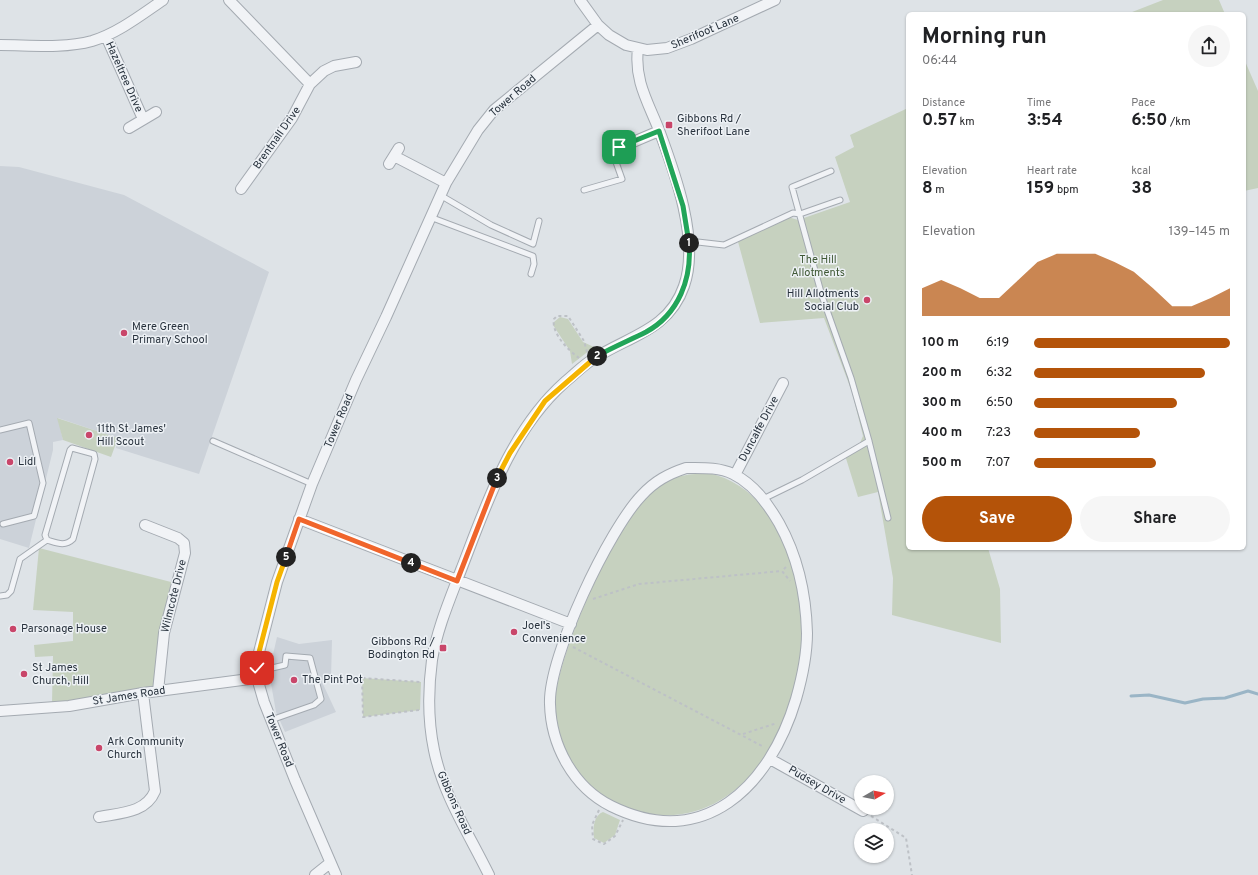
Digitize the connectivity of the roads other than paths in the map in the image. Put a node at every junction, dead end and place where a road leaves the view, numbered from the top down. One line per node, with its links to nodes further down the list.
1 (163, 0): 6 (street)
2 (229, 0): 10 (street)
3 (580, 0): 5 (street, Sherifoot Lane)
4 (775, 0): 8 (street, Sherifoot Lane)
5 (598, 25): 8 (street, Sherifoot Lane); 18 (street, Tower Road)
6 (106, 36): 7 (street); 12 (street, Hazeltree Drive)
7 (0, 45)
8 (638, 49): 14 (street, Gibbons Road)
9 (356, 62): 10 (street, Brentnall Drive)
10 (310, 84): 19 (street, Brentnall Drive)
11 (156, 112): 12 (street, Hazeltree Drive)
12 (143, 119): 13 (street, Hazeltree Drive)
13 (129, 128)
14 (659, 131): 15 (street); 26 (street, Gibbons Road)
15 (612, 151): 20 (lane)
16 (394, 156): 18 (street)
17 (831, 171): 23 (lane)
18 (446, 183): 21 (street, Tower Road)
19 (241, 189)
20 (584, 190)
21 (440, 196): 24 (street, Tower Road); 25 (lane)
22 (840, 200): 23 (lane)
23 (800, 214): 26 (lane); 31 (lane)
24 (430, 217): 27 (lane); 33 (street, Tower Road)
25 (539, 221)
26 (689, 241): 40 (street, Gibbons Road)
27 (531, 274)
28 (783, 383): 32 (street, Duncalfe Drive)
29 (0, 430): 37 (lane)
30 (213, 441): 33 (lane)
31 (869, 441): 34 (lane); 35 (lane)
32 (735, 475): 34 (street); 42 (street)
33 (312, 484): 36 (street, Tower Road)
34 (763, 499): 48 (street)
35 (888, 518)
36 (299, 519): 40 (street); 43 (street, Tower Road)
37 (3, 524)
38 (145, 525): 44 (street, Wilmcote Drive)
39 (47, 540): 39 (lane); 41 (lane)
40 (457, 581): 42 (street); 54 (street, Gibbons Road)
41 (0, 596)
42 (571, 624): 48 (street)
43 (257, 673): 44 (street, St James Road); 47 (street, Tower Road); 47 (lane)
44 (158, 691): 45 (street, St James Road)
45 (143, 694): 46 (street, St James Road); 50 (street)
46 (0, 711)
47 (271, 720): 51 (street, Tower Road)
48 (772, 755): 49 (street, Pudsey Drive)
49 (854, 805)
50 (99, 817)
51 (330, 863): 52 (street); 53 (street, Tower Road)
52 (315, 875)
53 (336, 875)
54 (489, 875)

